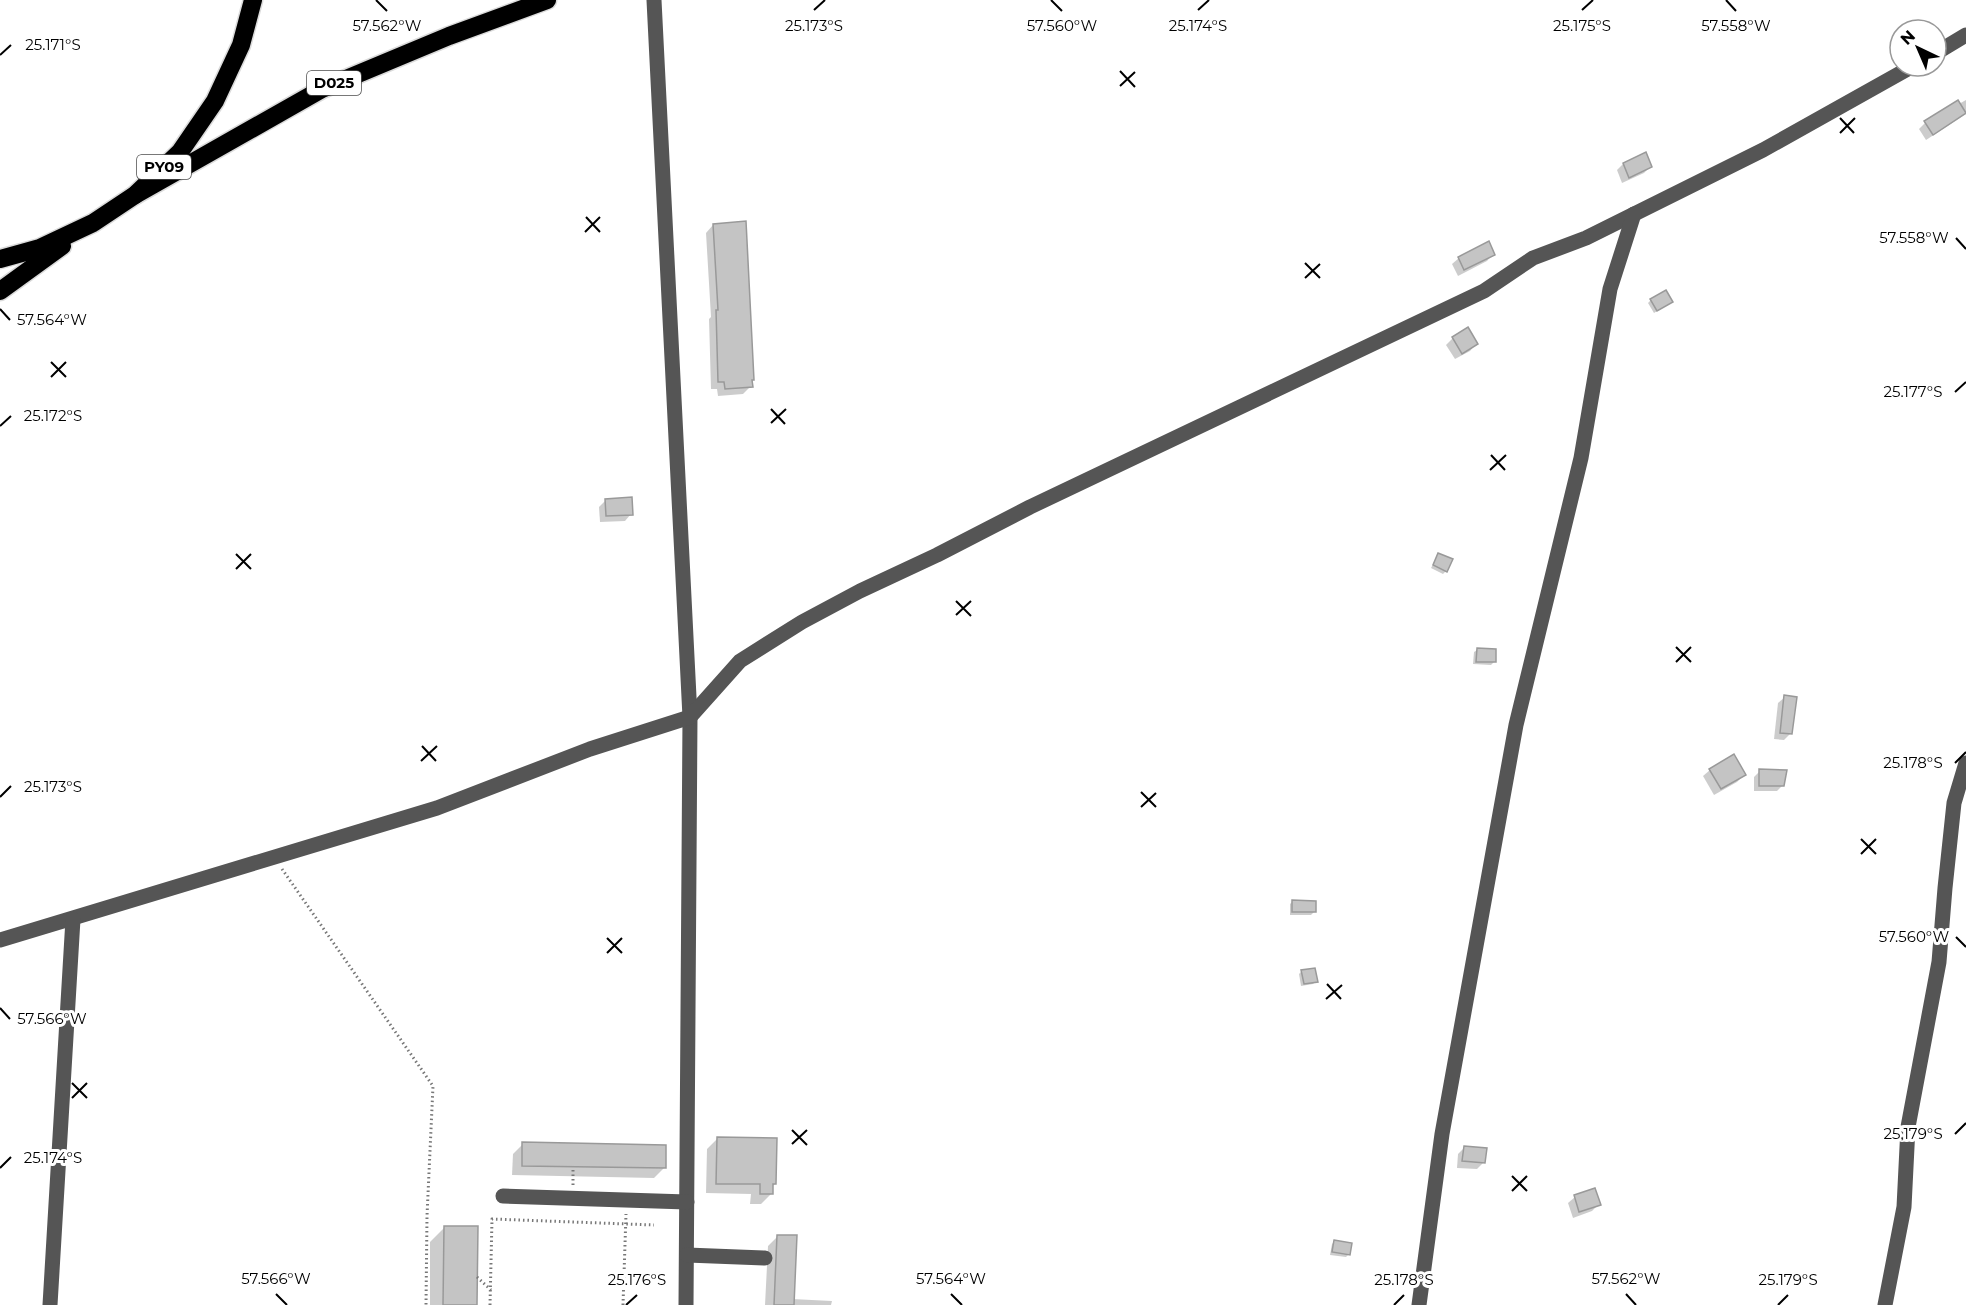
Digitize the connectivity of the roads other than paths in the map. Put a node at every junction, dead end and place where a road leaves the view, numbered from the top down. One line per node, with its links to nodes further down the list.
1 (252, 0): 7 (highway, PY09)
2 (547, 0): 7 (highway, D025)
3 (654, 0): 12 (street)
4 (1966, 35): 5 (street)
5 (1948, 46)
6 (1892, 78): 8 (street)
7 (135, 195): 9 (highway, PY09)
8 (1634, 214): 12 (street); 22 (street)
9 (93, 223): 10 (highway, PY09); 11 (highway, PY09)
10 (0, 259)
11 (0, 291)
12 (690, 717): 14 (street); 17 (street)
13 (1966, 763): 23 (street)
14 (73, 919): 15 (street); 20 (street)
15 (0, 940)
16 (503, 1196): 17 (street)
17 (687, 1202): 18 (street)
18 (687, 1256): 19 (street); 21 (street)
19 (765, 1258)
20 (50, 1305)
21 (686, 1305)
22 (1419, 1305)
23 (1885, 1305)

